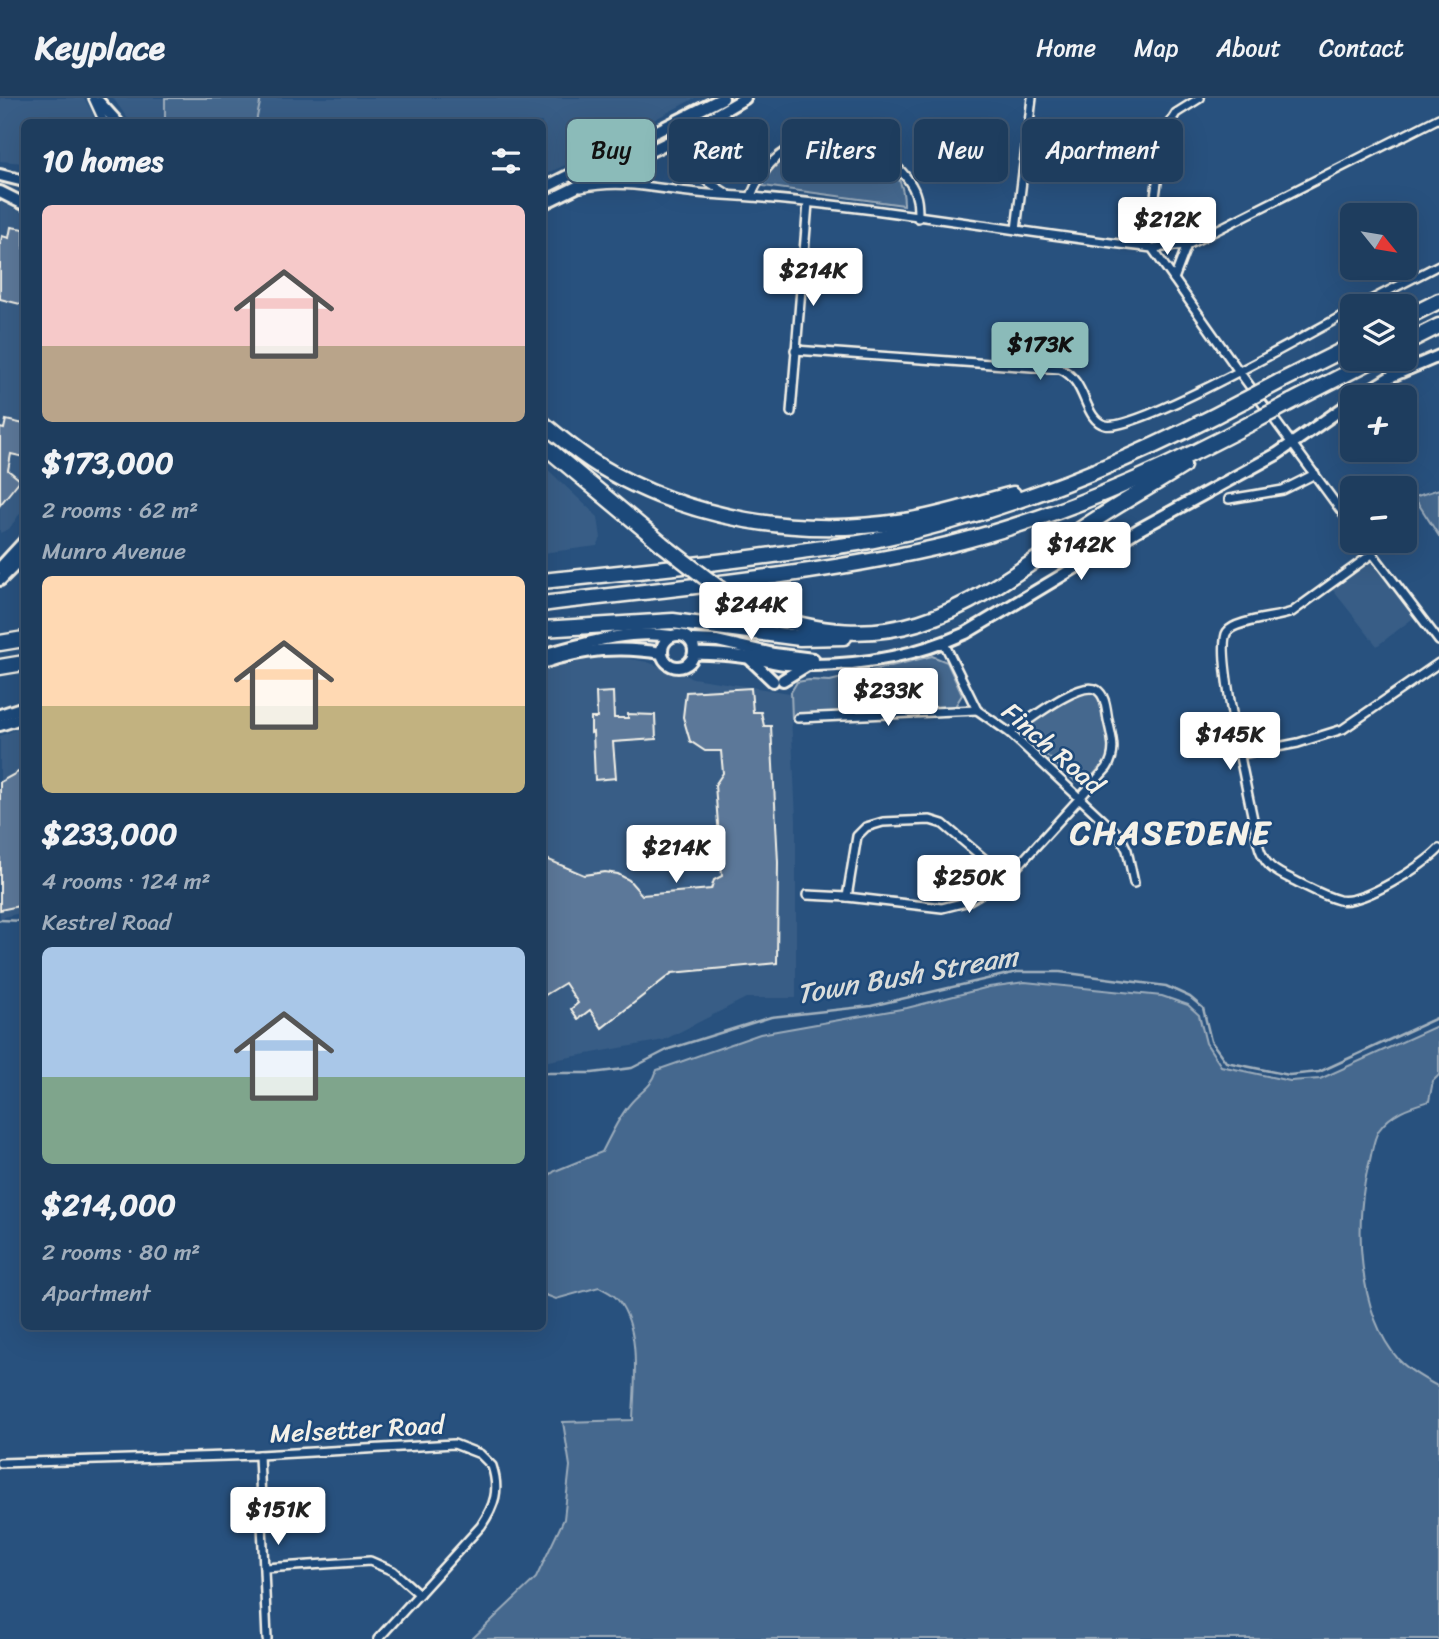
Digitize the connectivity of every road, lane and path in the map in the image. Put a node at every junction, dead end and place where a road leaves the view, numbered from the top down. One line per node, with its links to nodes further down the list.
1 (723, 98): 6 (street)
2 (745, 98): 10 (street)
3 (1032, 98): 27 (street)
4 (1200, 98): 29 (street)
5 (96, 99): 8 (street); 9 (street)
6 (683, 118): 11 (street)
7 (1439, 118): 28 (street)
8 (103, 119)
9 (113, 119)
10 (709, 119)
11 (655, 134)
12 (669, 142): 19 (street)
13 (0, 175): 15 (street)
14 (567, 177): 17 (street)
15 (21, 180)
16 (709, 182): 20 (street)
17 (546, 187)
18 (0, 190): 21 (street); 23 (street)
19 (574, 190): 20 (street); 24 (street)
20 (726, 193): 22 (street)
21 (21, 194)
22 (751, 196): 25 (street); 26 (street)
23 (21, 202)
24 (546, 202)
25 (808, 203): 26 (street); 38 (street)
26 (918, 218): 27 (street)
27 (1016, 230): 29 (street)
28 (1187, 246): 29 (street); 31 (street)
29 (1150, 248): 31 (street)
30 (1439, 265): 32 (street)
31 (1174, 279): 41 (street)
32 (1382, 294)
33 (1439, 301): 34 (highway)
34 (1417, 312)
35 (1340, 317): 41 (street)
36 (1439, 326): 37 (highway)
37 (1417, 338)
38 (795, 350): 41 (street); 45 (street)
39 (1340, 352): 51 (highway, bridge)
40 (1439, 356): 43 (street)
41 (1238, 370): 48 (street)
42 (1352, 371): 47 (highway, bridge)
43 (1378, 385)
44 (1340, 410): 48 (street)
45 (791, 412)
46 (546, 426): 51 (highway)
47 (1240, 429): 60 (highway); 62 (highway)
48 (1294, 443): 50 (street); 68 (street)
49 (546, 447): 62 (highway, bridge)
50 (1315, 474): 52 (street); 53 (street)
51 (1052, 487): 59 (highway)
52 (1229, 499)
53 (1340, 509)
54 (21, 545): 57 (street)
55 (1372, 554): 66 (street); 86 (street)
56 (21, 559): 58 (street)
57 (0, 568)
58 (0, 580)
59 (546, 582)
60 (546, 604)
61 (546, 629): 62 (highway)
62 (876, 633)
63 (671, 636): 65 (street); 69 (street); 70 (street)
64 (21, 640): 67 (highway)
65 (691, 640): 71 (street); 74 (street)
66 (1439, 641)
67 (0, 643)
68 (944, 643): 74 (street); 80 (street, Finch Road)
69 (662, 653): 71 (street); 73 (street)
70 (546, 654)
71 (694, 654): 72 (street)
72 (747, 658): 77 (street); 77 (street)
73 (546, 662)
74 (868, 662): 77 (street)
75 (1439, 663): 86 (street)
76 (21, 664): 78 (highway)
77 (808, 665)
78 (0, 667)
79 (21, 708): 81 (street)
80 (977, 710): 83 (street); 85 (street, Finch Road)
81 (0, 715)
82 (21, 718): 84 (street)
83 (798, 718)
84 (0, 725)
85 (1010, 733): 87 (street, Finch Road); 87 (street)
86 (1241, 754): 88 (street)
87 (1080, 798): 89 (street); 90 (street, Finch Road)
88 (1439, 849)
89 (1007, 878): 92 (street); 92 (street)
90 (1134, 883)
91 (807, 895): 92 (street)
92 (847, 897)
93 (258, 1455): 94 (street, Melsetter Road); 95 (street); 96 (street, Melsetter Road)
94 (0, 1463)
95 (265, 1568): 96 (street); 97 (street)
96 (419, 1594): 98 (street, Melsetter Road)
97 (267, 1639)
98 (378, 1639)

